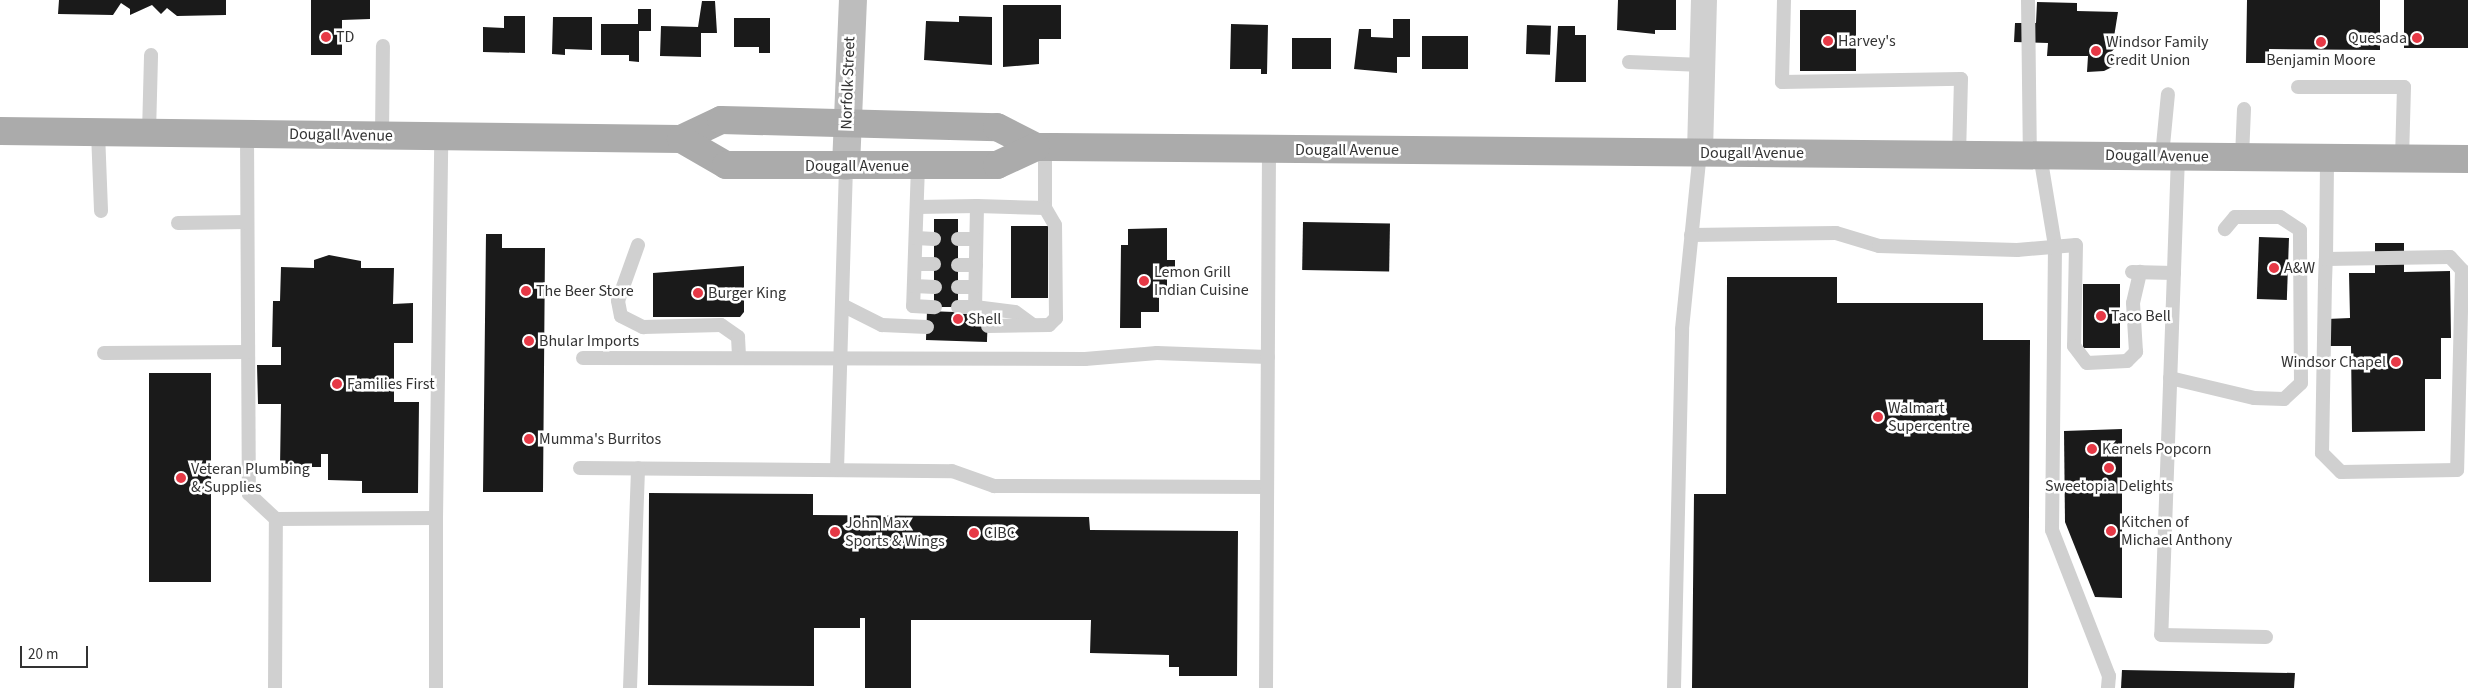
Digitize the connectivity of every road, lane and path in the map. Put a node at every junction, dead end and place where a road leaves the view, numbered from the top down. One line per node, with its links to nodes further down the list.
1 (853, 0): 14 (street, Norfolk Street)
2 (1704, 0): 9 (street)
3 (1784, 0): 10 (lane)
4 (1792, 0): 10 (lane)
5 (2028, 0): 26 (lane)
6 (383, 46): 19 (lane)
7 (151, 55): 17 (lane)
8 (1629, 62): 9 (lane)
9 (1702, 65): 24 (street)
10 (1790, 82): 25 (lane)
11 (2298, 87): 30 (lane)
12 (2168, 94): 27 (lane)
13 (2244, 109): 28 (lane)
14 (847, 121): 21 (main road, Dougall Avenue); 22 (main road, Dougall Avenue); 32 (street, Norfolk Street)
15 (0, 131): 16 (main road, Dougall Avenue)
16 (98, 132): 17 (main road, Dougall Avenue); 37 (lane)
17 (149, 133): 18 (main road, Dougall Avenue)
18 (247, 134): 19 (main road, Dougall Avenue); 38 (lane)
19 (382, 136): 20 (main road, Dougall Avenue)
20 (441, 137): 21 (main road, Dougall Avenue); 78 (lane)
21 (681, 139): 32 (main road, Dougall Avenue)
22 (1041, 147): 23 (main road, Dougall Avenue); 33 (main road, Dougall Avenue); 36 (lane)
23 (1269, 149): 24 (main road, Dougall Avenue); 69 (lane)
24 (1700, 152): 25 (main road, Dougall Avenue); 41 (lane)
25 (1958, 155): 26 (main road, Dougall Avenue)
26 (2035, 155): 27 (main road, Dougall Avenue); 47 (lane)
27 (2170, 156): 28 (main road, Dougall Avenue); 53 (lane)
28 (2242, 157): 29 (main road, Dougall Avenue)
29 (2328, 158): 30 (main road, Dougall Avenue); 48 (lane)
30 (2402, 159): 31 (main road, Dougall Avenue)
31 (2468, 159)
32 (846, 166): 33 (main road, Dougall Avenue); 58 (lane)
33 (918, 166): 35 (lane)
34 (977, 206): 35 (lane); 36 (lane); 45 (lane)
35 (917, 207): 42 (lane)
36 (1045, 208): 63 (lane)
37 (101, 211)
38 (247, 222): 39 (lane); 67 (lane)
39 (178, 223)
40 (2225, 229): 73 (lane)
41 (1692, 235): 47 (lane); 85 (lane)
42 (916, 238): 43 (lane); 49 (lane)
43 (934, 238)
44 (958, 239): 45 (lane)
45 (976, 239): 52 (lane)
46 (638, 245): 71 (lane)
47 (2055, 246): 53 (lane); 86 (lane)
48 (2326, 259): 48 (lane)
49 (915, 264): 50 (lane); 54 (lane)
50 (934, 264)
51 (958, 265): 52 (lane)
52 (976, 265): 57 (lane)
53 (2174, 273): 73 (lane)
54 (914, 286): 55 (lane); 59 (lane)
55 (934, 287)
56 (958, 287): 57 (lane)
57 (975, 287): 62 (lane)
58 (842, 305): 65 (lane); 72 (lane)
59 (913, 306): 60 (lane); 65 (lane)
60 (935, 307)
61 (958, 307): 62 (lane)
62 (975, 307): 63 (lane)
63 (1033, 325): 64 (lane)
64 (988, 326)
65 (912, 327): 66 (lane)
66 (927, 327)
67 (248, 352): 68 (lane); 79 (lane)
68 (104, 353)
69 (1268, 357): 72 (lane); 77 (lane)
70 (583, 358): 71 (lane)
71 (739, 358): 72 (lane)
72 (840, 358): 76 (lane)
73 (2170, 378): 80 (lane)
74 (580, 468): 75 (lane)
75 (638, 468): 76 (lane); 83 (lane)
76 (837, 470): 77 (lane)
77 (1267, 487): 84 (lane)
78 (436, 518): 79 (lane); 82 (lane)
79 (276, 519): 81 (lane)
80 (2266, 637)
81 (275, 688)
82 (436, 688)
83 (630, 688)
84 (1266, 688)
85 (1674, 688)
86 (2108, 688)

